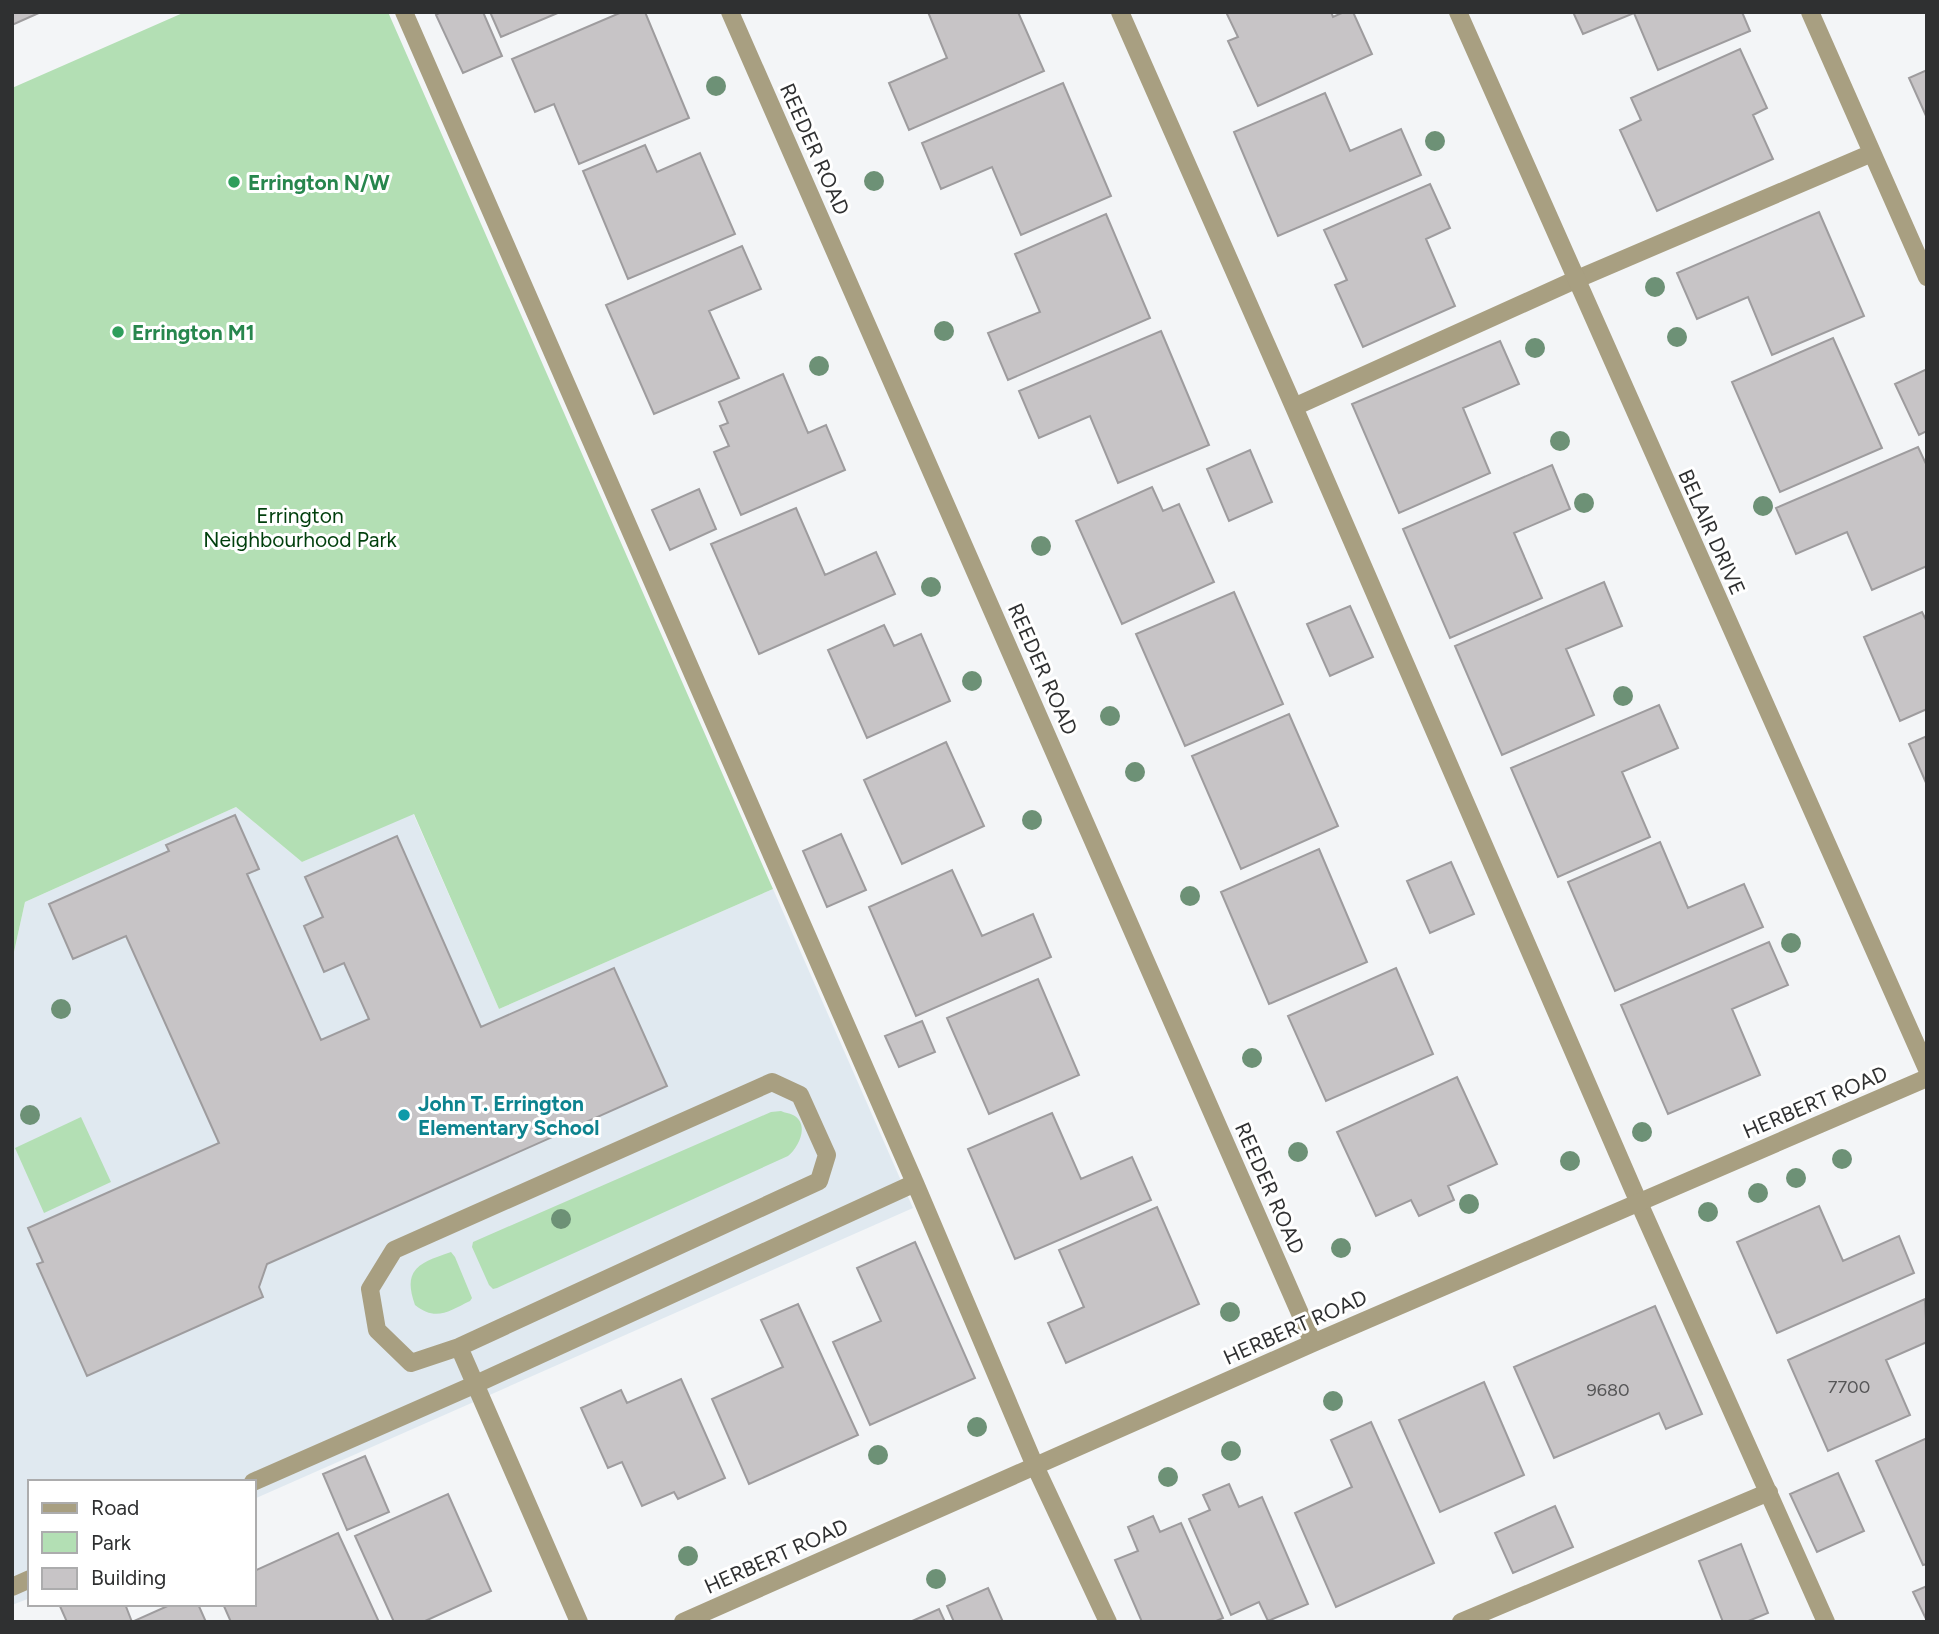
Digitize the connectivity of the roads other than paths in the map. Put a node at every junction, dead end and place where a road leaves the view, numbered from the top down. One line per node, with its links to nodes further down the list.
1 (404, 12): 12 (street)
2 (730, 12): 14 (street, REEDER ROAD)
3 (1120, 12): 9 (street)
4 (1458, 12): 8 (street, BELAIR DRIVE)
5 (1810, 12): 6 (street)
6 (1872, 153): 7 (street); 8 (street)
7 (1927, 277)
8 (1576, 280): 9 (street); 10 (street, BELAIR DRIVE)
9 (1294, 407): 13 (street)
10 (1927, 1069)
11 (1927, 1078): 13 (street, HERBERT ROAD)
12 (915, 1183): 16 (street); 17 (street)
13 (1639, 1203): 14 (street, HERBERT ROAD); 19 (street)
14 (1314, 1343): 17 (street, HERBERT ROAD)
15 (459, 1347): 15 (street); 16 (street)
16 (476, 1384): 18 (street); 22 (street)
17 (1035, 1466): 23 (street, HERBERT ROAD); 24 (street)
18 (256, 1481)
19 (1769, 1492): 25 (street); 26 (street)
20 (28, 1580): 21 (street)
21 (12, 1587)
22 (579, 1622)
23 (683, 1622)
24 (1108, 1622)
25 (1461, 1622)
26 (1825, 1622)

